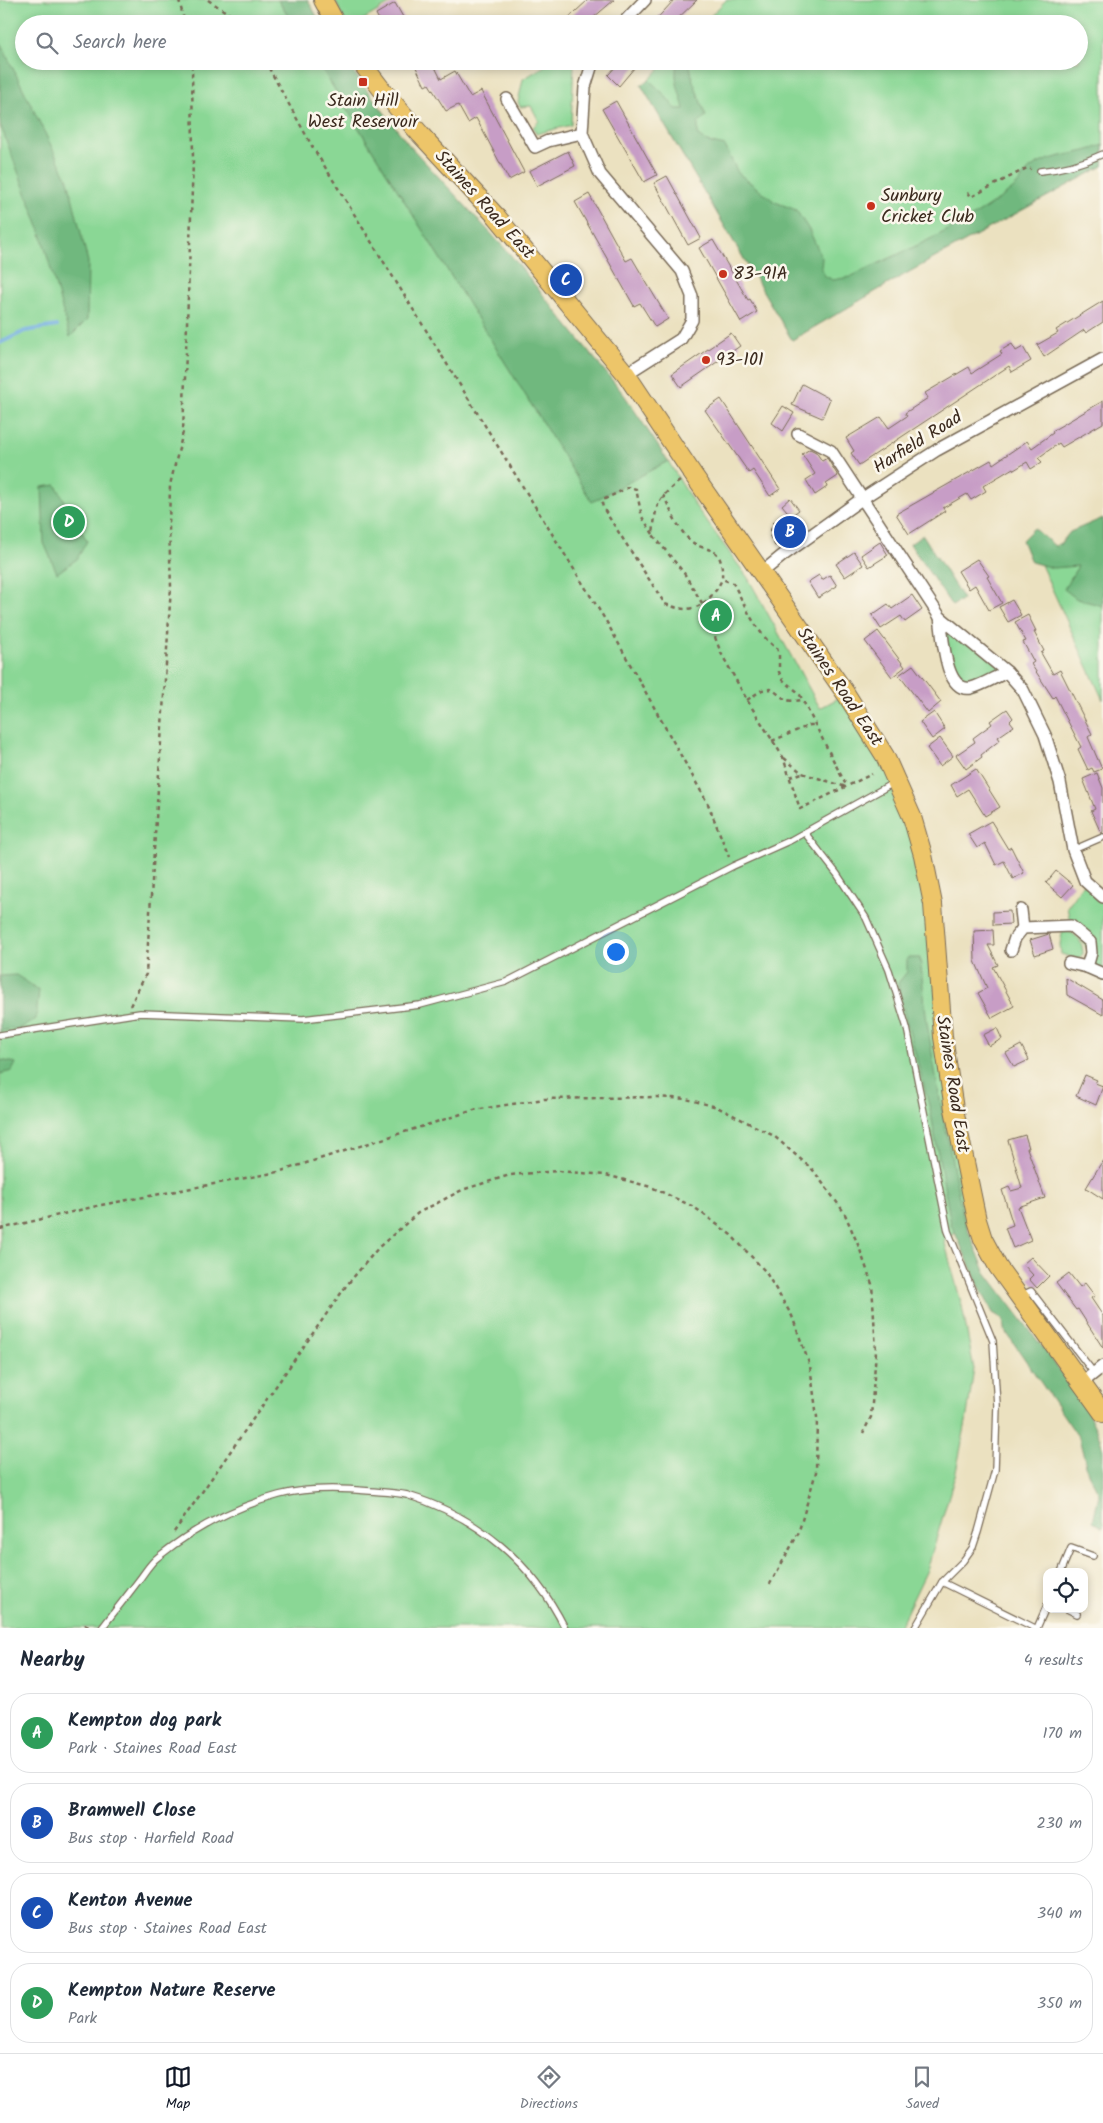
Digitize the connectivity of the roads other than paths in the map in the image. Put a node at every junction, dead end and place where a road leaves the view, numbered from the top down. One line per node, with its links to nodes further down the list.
1 (323, 0): 3 (highway)
2 (644, 0): 4 (street)
3 (331, 15)
4 (630, 15)
5 (367, 70): 12 (highway, Staines Road East)
6 (590, 70): 8 (street)
7 (507, 99): 8 (street)
8 (582, 133): 12 (street)
9 (1103, 154): 10 (lane)
10 (1040, 171)
11 (1103, 359): 14 (street, Harfield Road)
12 (626, 374): 15 (highway, Staines Road East)
13 (798, 434): 14 (street)
14 (863, 498): 15 (street, Harfield Road); 16 (street)
15 (761, 573): 18 (highway, Staines Road East)
16 (940, 616): 17 (street); 17 (street)
17 (1007, 672): 21 (street)
18 (897, 781): 19 (lane); 30 (highway, Staines Road East)
19 (805, 833): 29 (lane); 34 (lane)
20 (1103, 837): 21 (lane)
21 (1073, 850): 22 (street)
22 (1103, 897)
23 (1021, 910): 24 (street)
24 (1023, 928): 25 (street); 27 (street)
25 (1011, 950)
26 (1068, 962): 27 (street)
27 (1087, 967): 28 (street)
28 (1103, 974)
29 (0, 1035)
30 (1093, 1374): 31 (highway, Staines Road East)
31 (1103, 1412)
32 (1093, 1556): 33 (lane)
33 (1063, 1568)
34 (942, 1582): 38 (lane); 39 (lane)
35 (1043, 1613): 39 (lane)
36 (102, 1628): 37 (lane)
37 (565, 1628)
38 (915, 1628)
39 (1036, 1628)

